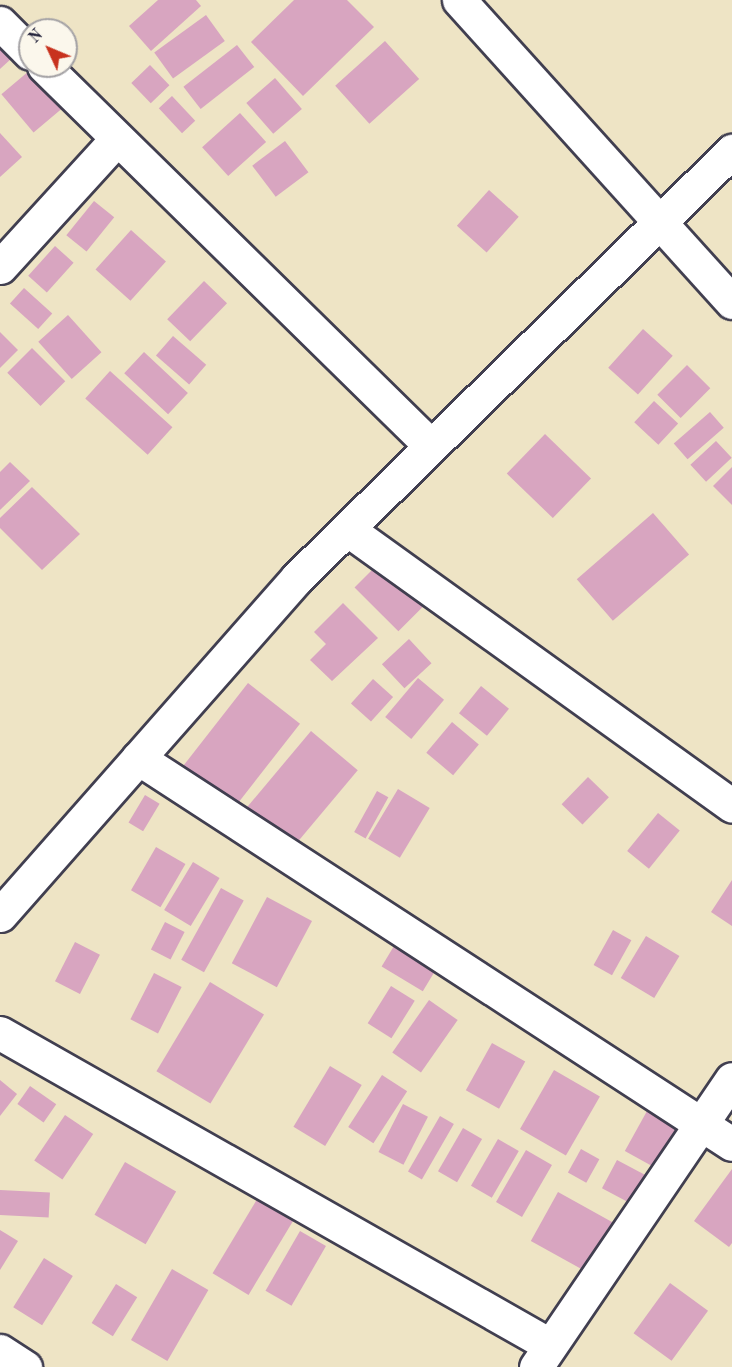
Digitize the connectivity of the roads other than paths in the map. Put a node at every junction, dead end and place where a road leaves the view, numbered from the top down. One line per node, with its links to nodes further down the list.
1 (459, 0): 7 (street)
2 (0, 23): 3 (street)
3 (18, 40)
4 (56, 78): 5 (street)
5 (117, 139): 8 (street); 10 (street)
6 (732, 151): 7 (street)
7 (660, 219): 9 (street); 10 (street)
8 (0, 267)
9 (732, 302)
10 (431, 446): 11 (street)
11 (347, 529): 12 (street); 13 (street)
12 (138, 758): 14 (street); 17 (street)
13 (732, 806)
14 (0, 915)
15 (0, 1033): 20 (street)
16 (732, 1078): 17 (street)
17 (700, 1125): 18 (street); 20 (street)
18 (732, 1144)
19 (0, 1352): 21 (street)
20 (542, 1356)
21 (25, 1367)

